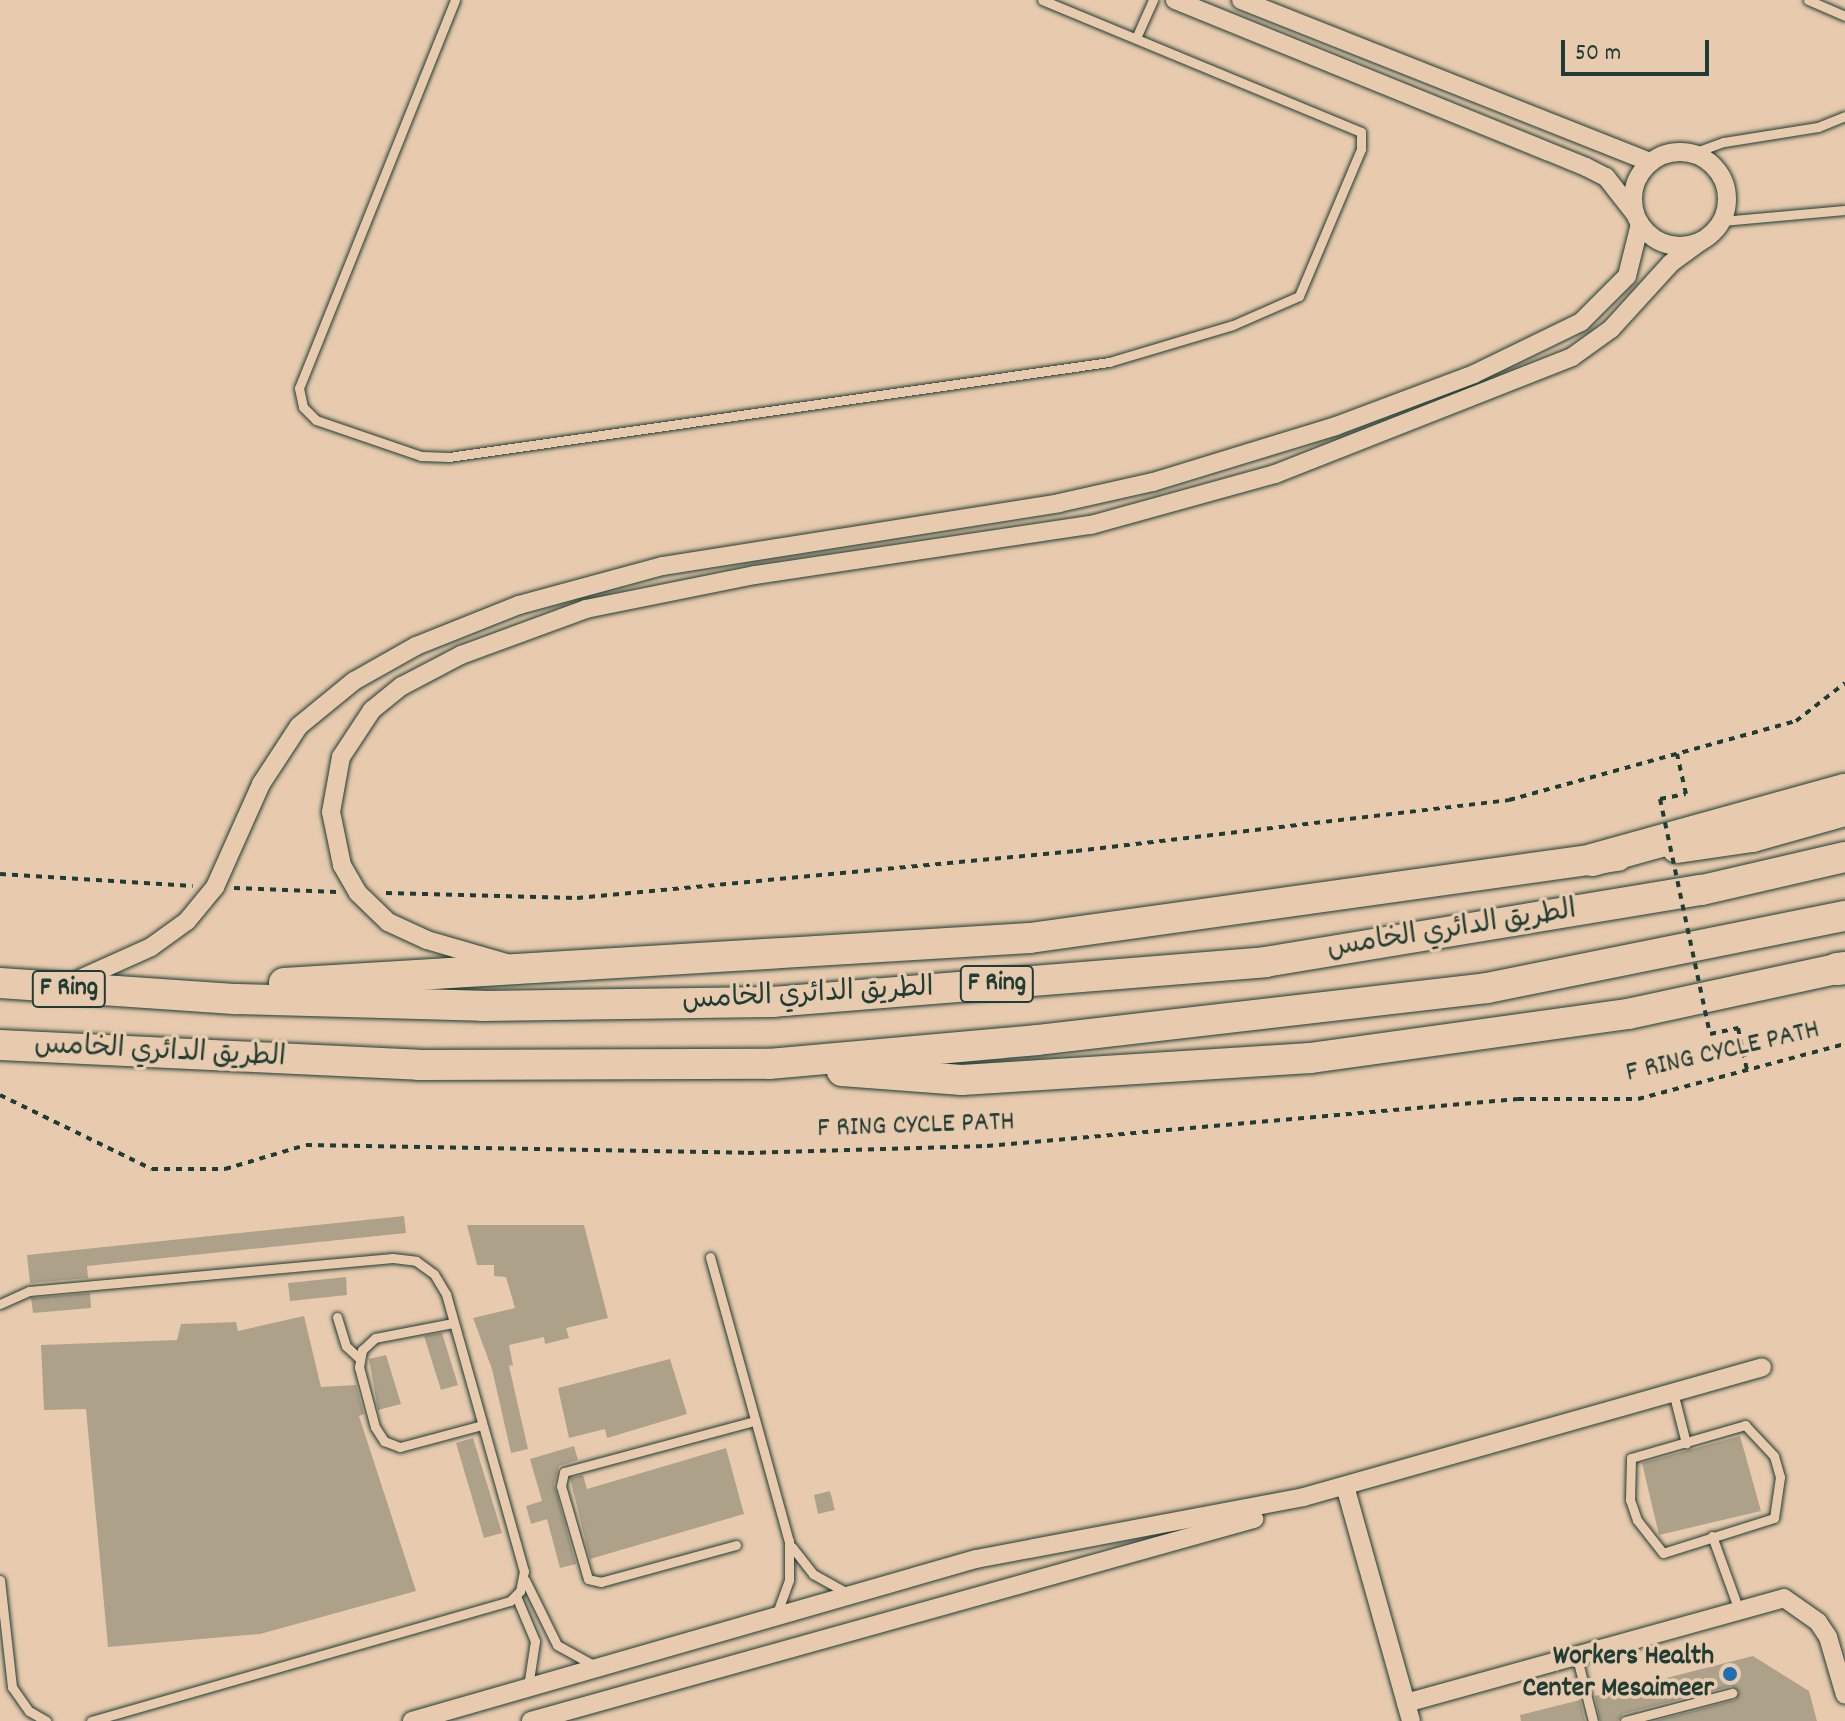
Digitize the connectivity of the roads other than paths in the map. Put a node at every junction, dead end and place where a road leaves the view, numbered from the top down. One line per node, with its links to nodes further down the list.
1 (455, 0): 8 (lane)
2 (1042, 0): 8 (lane)
3 (1153, 0): 8 (lane)
4 (1175, 0): 13 (street)
5 (1241, 0): 11 (street)
6 (1808, 0): 7 (lane)
7 (1845, 16)
8 (1136, 38)
9 (1845, 116): 10 (lane)
10 (1693, 153): 11 (street); 14 (street)
11 (1650, 162): 13 (street)
12 (1845, 210): 14 (lane)
13 (1637, 219): 15 (street); 16 (street)
14 (1722, 221): 15 (street)
15 (1700, 242): 17 (street)
16 (449, 632): 17 (street); 26 (street)
17 (461, 655): 23 (street)
18 (1845, 790): 21 (highway)
19 (1845, 811): 21 (highway)
20 (1845, 857): 27 (highway, الطريق الدائري الخامس / F Ring)
21 (1592, 860): 23 (highway)
22 (1845, 916): 29 (highway, الطريق الدائري الخامس / F Ring)
23 (520, 967): 27 (highway)
24 (1842, 968): 29 (highway)
25 (0, 983): 26 (highway, الطريق الدائري الخامس / F Ring)
26 (59, 988): 27 (highway, الطريق الدائري الخامس / F Ring)
27 (139, 993)
28 (0, 1045): 29 (highway, الطريق الدائري الخامس / F Ring)
29 (769, 1064)
30 (710, 1257): 37 (lane)
31 (0, 1304): 33 (lane)
32 (337, 1317): 34 (lane)
33 (453, 1323): 34 (lane); 38 (lane)
34 (359, 1358): 38 (lane)
35 (1762, 1367): 36 (street)
36 (1673, 1392): 39 (lane); 40 (street)
37 (755, 1421): 43 (lane); 44 (lane)
38 (482, 1425): 45 (lane)
39 (1686, 1443): 42 (lane); 42 (lane)
40 (1345, 1486): 41 (street); 57 (street)
41 (1304, 1497): 47 (street); 61 (street)
42 (1712, 1536): 49 (lane)
43 (789, 1541): 47 (lane); 50 (lane)
44 (736, 1545)
45 (524, 1577): 48 (lane); 53 (lane)
46 (0, 1580): 52 (lane)
47 (851, 1595): 50 (street)
48 (516, 1596): 54 (lane); 59 (lane)
49 (1739, 1610): 51 (street); 56 (street)
50 (776, 1617): 53 (street)
51 (1576, 1654): 57 (street); 62 (lane)
52 (4, 1666): 58 (lane)
53 (601, 1667): 54 (street)
54 (527, 1688): 60 (street)
55 (1732, 1693): 63 (lane)
56 (1845, 1695)
57 (1408, 1712)
58 (46, 1721)
59 (91, 1721)
60 (412, 1721)
61 (531, 1721)
62 (1593, 1721)
63 (1625, 1721)

